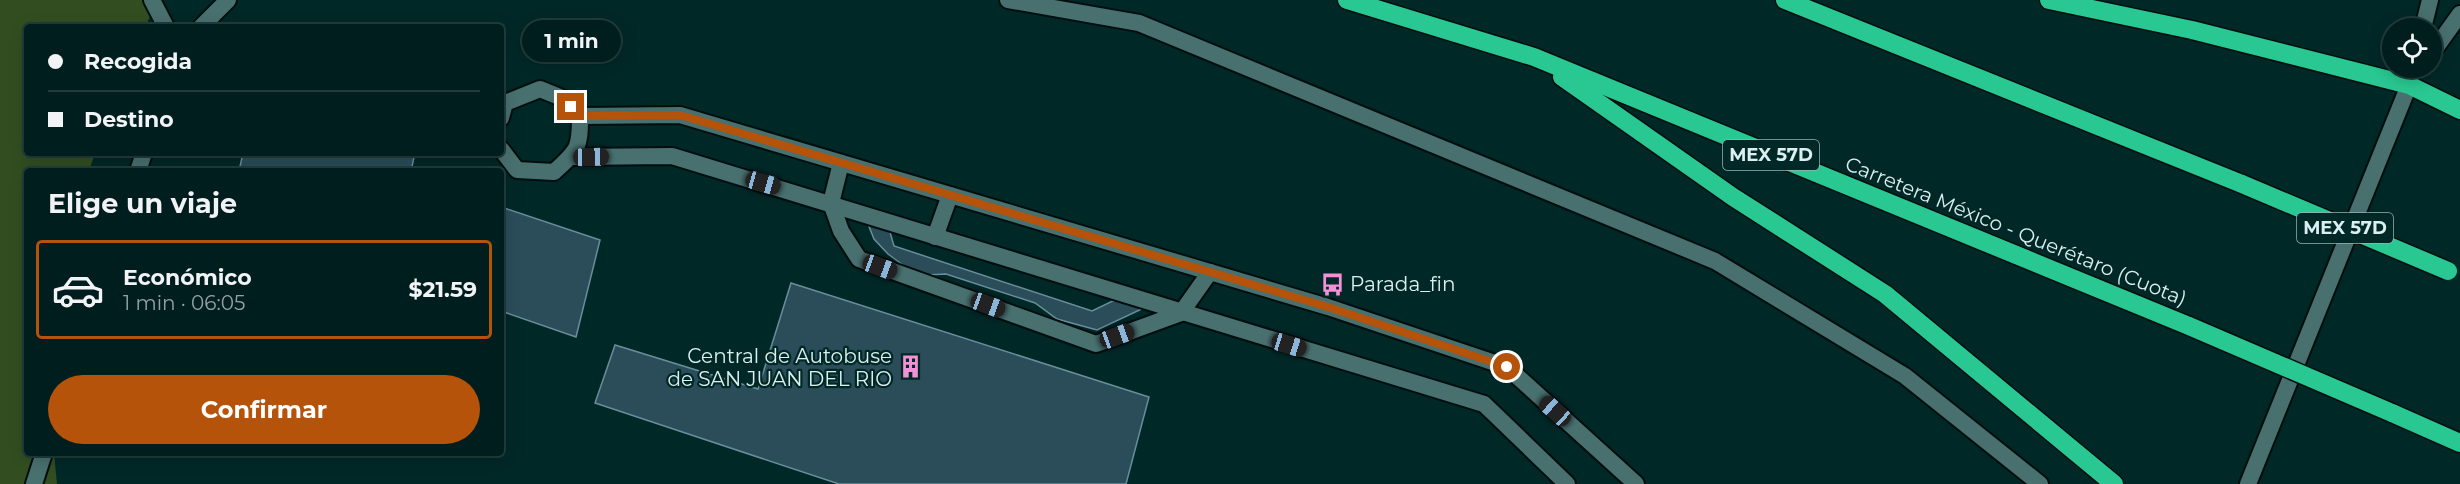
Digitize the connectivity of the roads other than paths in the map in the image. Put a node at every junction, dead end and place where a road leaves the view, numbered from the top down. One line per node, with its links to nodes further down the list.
1 (152, 0): 10 (street)
2 (228, 0): 11 (street)
3 (1008, 0): 34 (street)
4 (1347, 0): 13 (highway, Carretera México - Querétaro (Cuota) / MEX 57D)
5 (1785, 0): 27 (highway, MEX 57D, bridge)
6 (2049, 0): 14 (highway)
7 (2430, 0): 9 (street)
8 (2460, 14): 12 (street)
9 (2426, 18)
10 (164, 24)
11 (204, 24)
12 (2442, 39)
13 (1534, 57): 29 (highway, Carretera México - Querétaro (Cuota) / MEX 57D, bridge); 35 (highway)
14 (2382, 70)
15 (2410, 78): 36 (street)
16 (2414, 78): 18 (highway)
17 (504, 107): 19 (street)
18 (2460, 110)
19 (580, 116): 21 (street); 22 (street)
20 (504, 153): 21 (street)
21 (571, 157): 24 (street)
22 (841, 163): 23 (street); 24 (street)
23 (950, 195): 25 (street); 26 (street)
24 (831, 203): 25 (street); 28 (street)
25 (935, 237): 28 (street)
26 (1210, 272): 28 (street); 33 (street)
27 (2454, 274)
28 (1181, 313): 32 (street)
29 (2460, 443)
30 (43, 456): 31 (street)
31 (34, 484)
32 (1567, 484)
33 (1636, 484)
34 (2040, 484)
35 (2114, 484)
36 (2248, 484)

